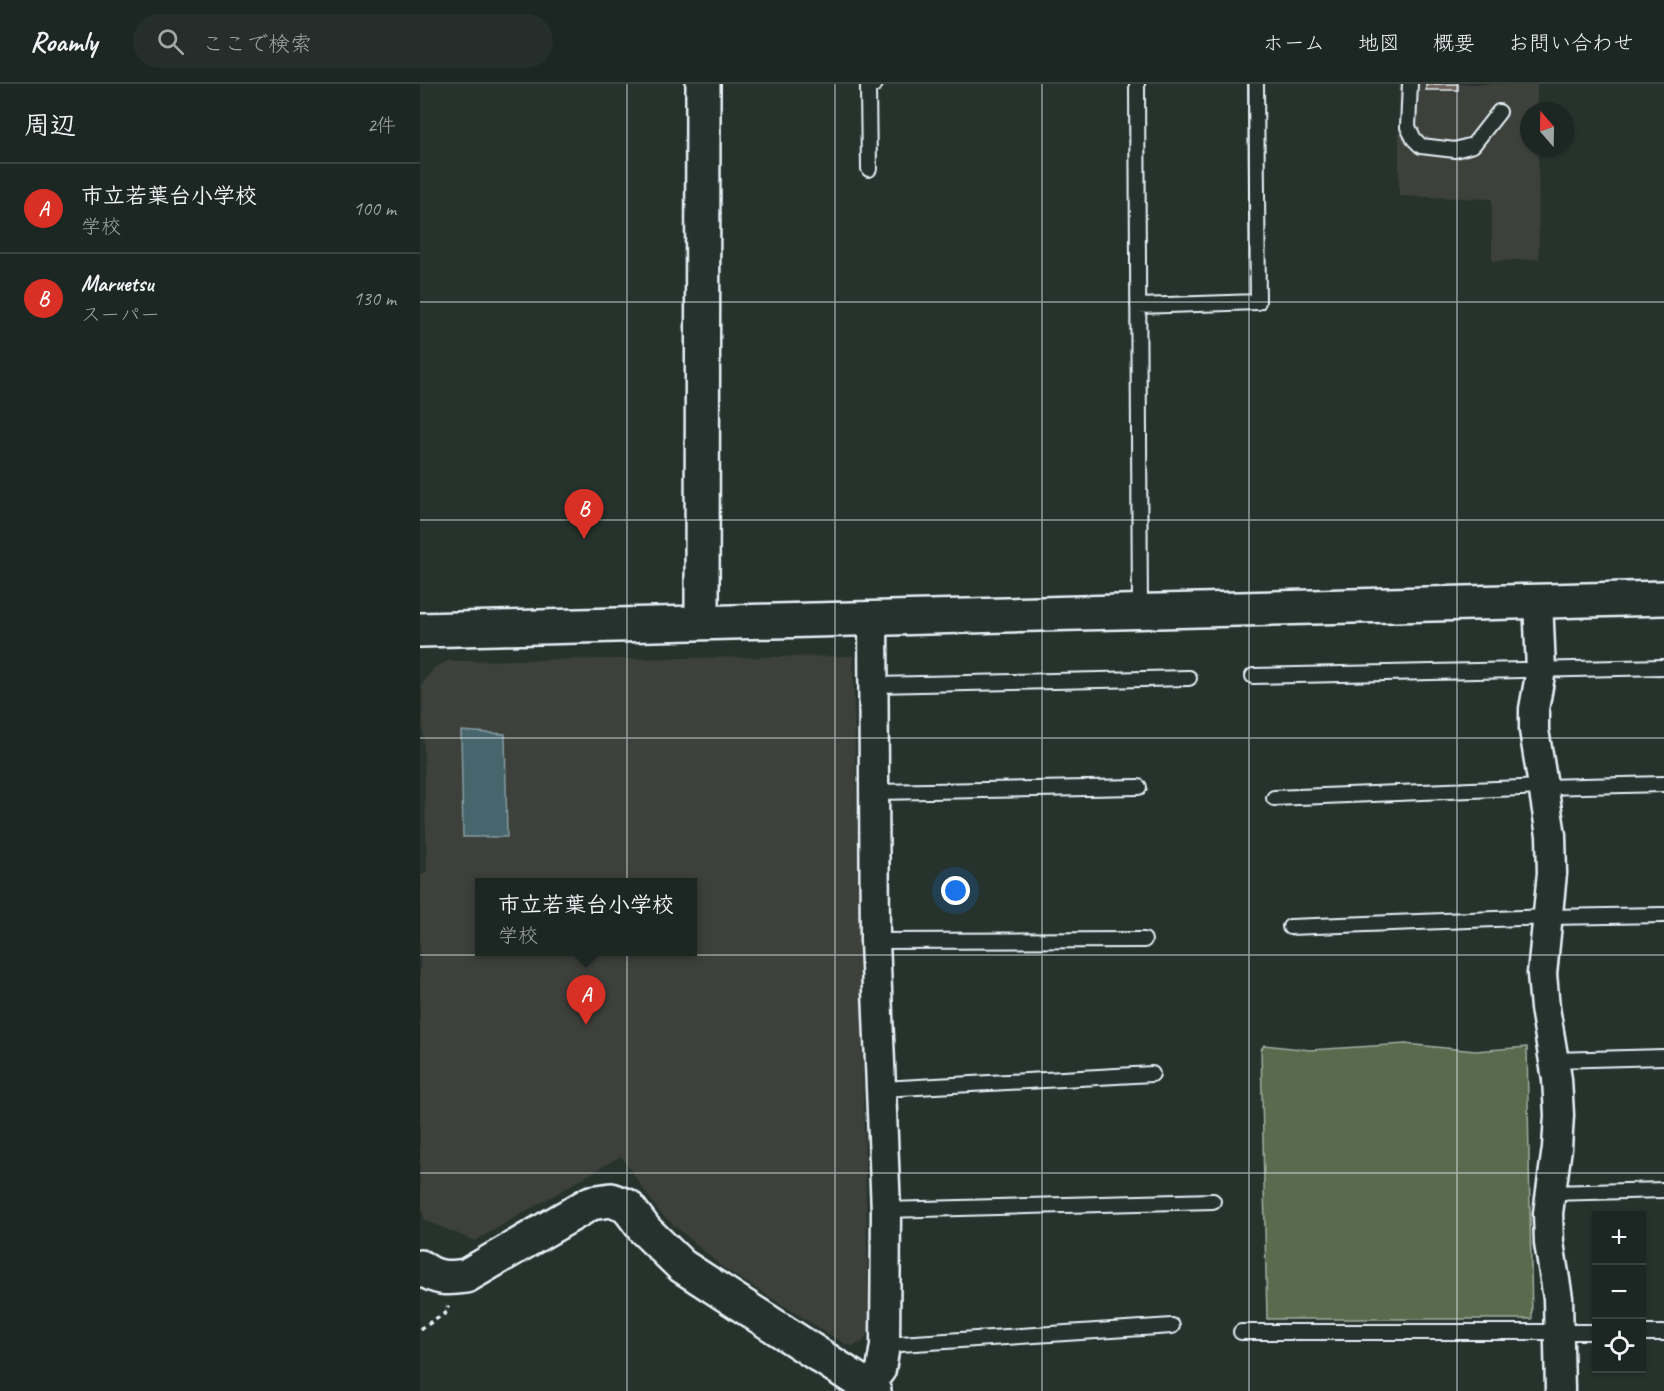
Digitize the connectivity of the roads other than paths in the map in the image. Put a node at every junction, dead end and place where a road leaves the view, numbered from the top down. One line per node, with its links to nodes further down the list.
1 (703, 84): 13 (street)
2 (875, 84): 7 (lane)
3 (1137, 84): 8 (lane)
4 (1256, 84): 8 (lane)
5 (1410, 84): 6 (lane)
6 (1499, 112)
7 (869, 169)
8 (1138, 306): 11 (lane)
9 (1664, 598): 10 (street)
10 (1538, 600): 11 (street); 16 (street)
11 (1140, 612): 12 (street)
12 (873, 617): 13 (street); 19 (street)
13 (702, 622): 14 (street)
14 (420, 630)
15 (1664, 667): 16 (lane)
16 (1542, 670): 17 (lane); 22 (street)
17 (1253, 676)
18 (1189, 678): 19 (lane)
19 (875, 685): 23 (street)
20 (1664, 784): 22 (lane)
21 (1138, 787): 23 (lane)
22 (1543, 787): 24 (lane); 26 (street)
23 (875, 792): 29 (street)
24 (1274, 798)
25 (1664, 915): 26 (lane)
26 (1549, 917): 27 (lane); 31 (street)
27 (1290, 927)
28 (1144, 940): 29 (lane)
29 (875, 941): 33 (street)
30 (1664, 1057): 31 (lane)
31 (1554, 1060): 35 (street)
32 (1152, 1074): 33 (lane)
33 (882, 1089): 37 (street)
34 (1664, 1190): 35 (lane)
35 (1551, 1193): 40 (street)
36 (1213, 1201): 37 (lane)
37 (886, 1210): 45 (street)
38 (420, 1267): 46 (street)
39 (1172, 1326): 45 (lane)
40 (1558, 1331): 41 (lane); 42 (lane); 47 (street)
41 (1241, 1332)
42 (1592, 1332)
43 (1646, 1333): 44 (lane)
44 (1664, 1333)
45 (885, 1345): 46 (street)
46 (871, 1389)
47 (1560, 1391)

